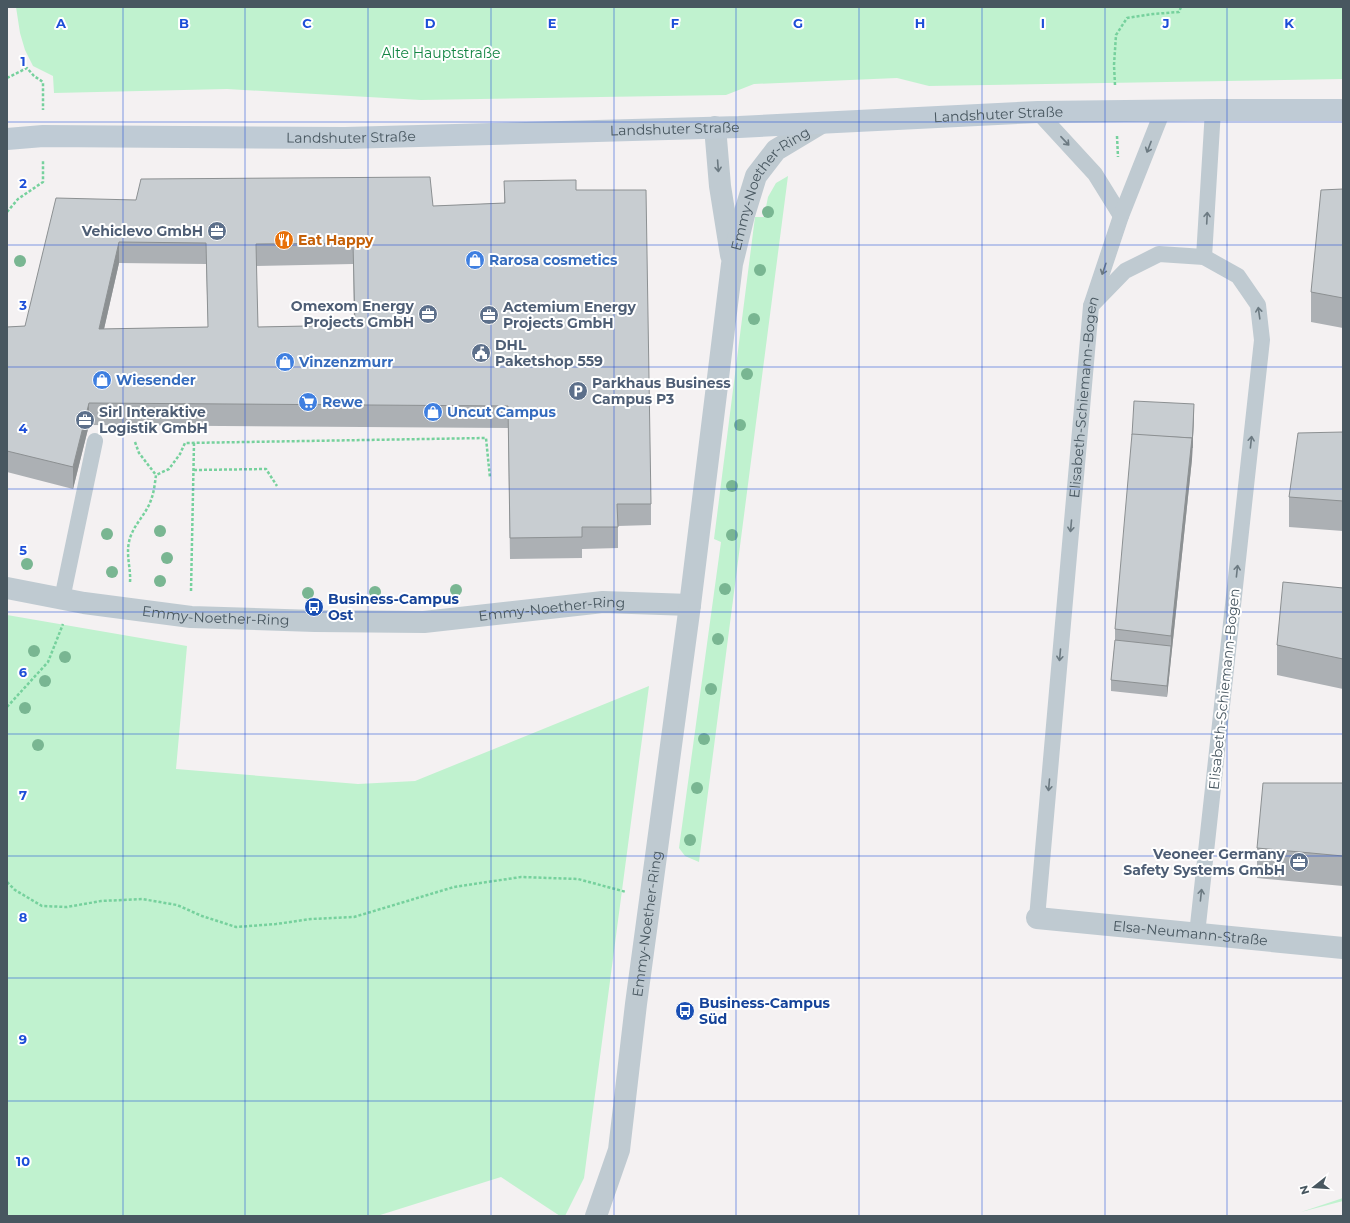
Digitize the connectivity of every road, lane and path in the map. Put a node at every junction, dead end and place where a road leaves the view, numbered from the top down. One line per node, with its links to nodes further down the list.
1 (1181, 7): 7 (path)
2 (7, 78): 3 (path)
3 (43, 90)
4 (1163, 110): 5 (main road, Landshuter Straße); 7 (main road, Landshuter Straße); 15 (lane, one-way to 15)
5 (1213, 110): 6 (main road, Landshuter Straße); 16 (lane, one-way to 5)
6 (1343, 110)
7 (1116, 111): 8 (main road, Landshuter Straße); 12 (path)
8 (1038, 112): 9 (main road, Landshuter Straße); 15 (lane, one-way to 15)
9 (821, 122): 10 (main road, Landshuter Straße); 17 (street, Emmy-Noether-Ring)
10 (715, 128): 11 (main road, Landshuter Straße); 17 (street, Emmy-Noether-Ring, one-way to 17)
11 (7, 139)
12 (1118, 159)
13 (43, 175): 14 (path)
14 (7, 212)
15 (1121, 216): 18 (lane, one-way to 18)
16 (1204, 257): 18 (lane, Elisabeth-Schiemann-Bogen); 35 (lane, Elisabeth-Schiemann-Bogen, one-way to 16)
17 (732, 264): 28 (street, Emmy-Noether-Ring)
18 (1091, 306): 34 (lane, Elisabeth-Schiemann-Bogen, one-way to 34)
19 (95, 441): 27 (lane)
20 (135, 442): 23 (path)
21 (194, 442): 22 (path); 23 (path); 24 (path)
22 (194, 470): 25 (path); 30 (path)
23 (156, 475): 29 (path)
24 (490, 478)
25 (277, 486)
26 (7, 588): 27 (street, Emmy-Noether-Ring)
27 (67, 600): 29 (street, Emmy-Noether-Ring); 31 (path)
28 (690, 605): 30 (street, Emmy-Noether-Ring); 33 (street, Emmy-Noether-Ring)
29 (125, 609): 30 (street, Emmy-Noether-Ring)
30 (191, 617)
31 (7, 707)
32 (7, 882): 33 (path)
33 (650, 900): 37 (street, Emmy-Noether-Ring)
34 (1037, 918): 35 (street, Elsa-Neumann-Straße)
35 (1196, 934): 36 (street, Elsa-Neumann-Straße)
36 (1343, 948)
37 (596, 1216)

